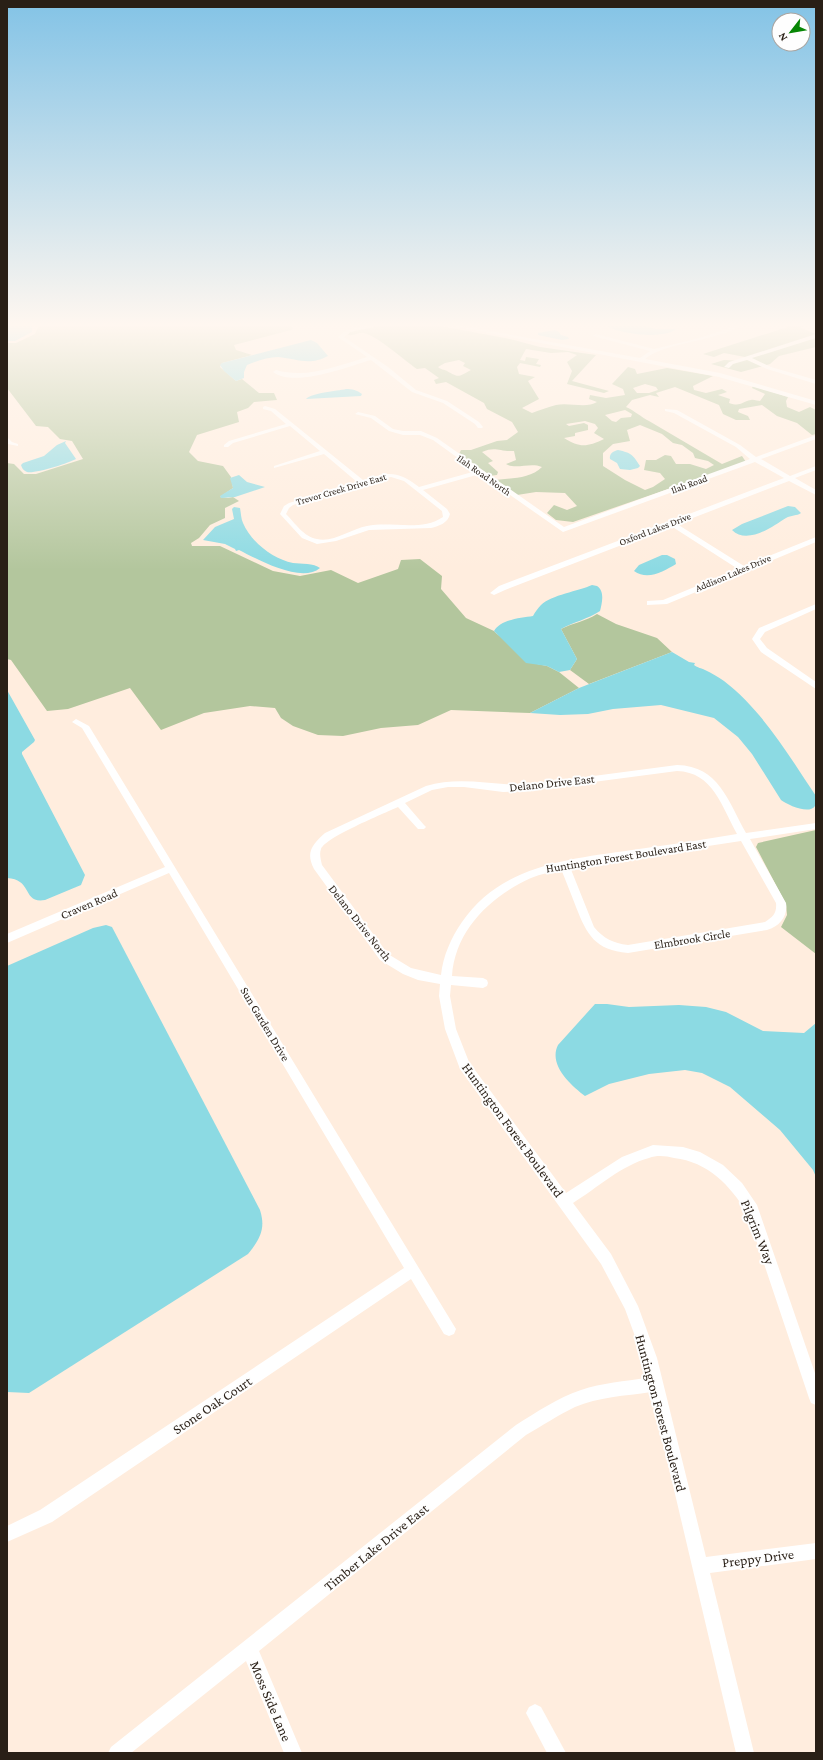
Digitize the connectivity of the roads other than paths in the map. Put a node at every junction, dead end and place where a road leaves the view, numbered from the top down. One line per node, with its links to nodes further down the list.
1 (452, 406): 6 (street)
2 (266, 408): 5 (street)
3 (667, 410): 12 (street)
4 (358, 414): 15 (street, Ilah Road North)
5 (291, 424): 10 (street); 11 (street)
6 (480, 427)
7 (816, 437): 12 (street, Ilah Road)
8 (7, 439): 9 (street)
9 (16, 445)
10 (226, 446)
11 (325, 452): 13 (street); 17 (street)
12 (756, 459): 16 (street); 21 (street, Ilah Road)
13 (276, 466)
14 (816, 468): 16 (street, Oxford Lakes Drive)
15 (478, 470): 18 (street); 21 (street, Ilah Road North)
16 (789, 478): 19 (street); 20 (street, Oxford Lakes Drive)
17 (362, 482): 18 (street, Trevor Creek Drive East); 18 (street, Trevor Creek Drive East)
18 (418, 489)
19 (816, 493)
20 (671, 523): 23 (street); 24 (street, Oxford Lakes Drive)
21 (563, 530)
22 (816, 539): 23 (street, Addison Lakes Drive)
23 (743, 569): 25 (street, Addison Lakes Drive)
24 (494, 593)
25 (650, 603)
26 (816, 606): 27 (street)
27 (808, 610): 28 (street); 29 (street)
28 (816, 615)
29 (816, 686)
30 (76, 722): 37 (street, Sun Garden Drive)
31 (399, 802): 33 (street); 34 (street, Delano Drive East); 35 (street, Delano Drive East)
32 (816, 826): 34 (street, Huntington Forest Boulevard East)
33 (421, 828)
34 (744, 838): 36 (street, Huntington Forest Boulevard East); 36 (street, Elmbrook Circle)
35 (315, 853): 39 (street, Delano Drive North)
36 (564, 864): 39 (street, Huntington Forest Boulevard East)
37 (171, 868): 38 (street, Craven Road); 42 (street, Sun Garden Drive)
38 (7, 939)
39 (446, 980): 40 (street, Delano Drive North); 41 (street, Huntington Forest Boulevard)
40 (483, 983)
41 (564, 1202): 44 (street, Huntington Forest Boulevard); 45 (street, Pilgrim Way)
42 (414, 1270): 43 (street, Sun Garden Drive); 46 (street, Stone Oak Court)
43 (449, 1329)
44 (656, 1384): 48 (street, Huntington Forest Boulevard); 49 (street, Timber Lake Drive East)
45 (816, 1398)
46 (7, 1534)
47 (816, 1551): 48 (street, Preppy Drive)
48 (700, 1566): 54 (street, Huntington Forest Boulevard)
49 (249, 1648): 51 (street, Timber Lake Drive East); 52 (street, Moss Side Lane)
50 (535, 1713): 53 (street)
51 (117, 1753)
52 (293, 1753)
53 (557, 1753)
54 (745, 1753)

